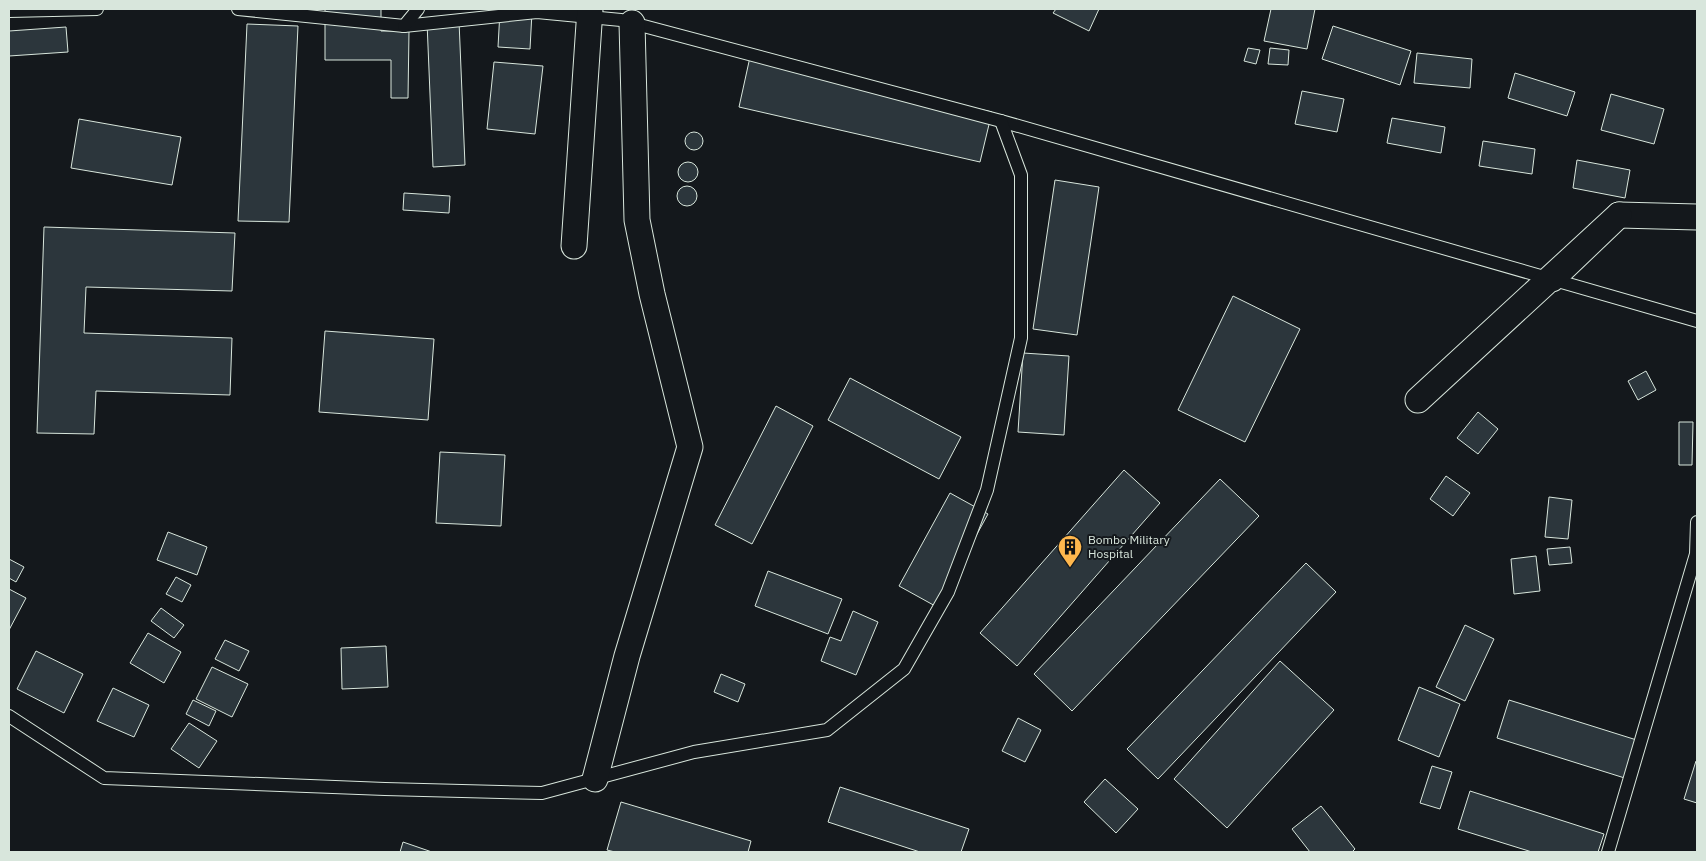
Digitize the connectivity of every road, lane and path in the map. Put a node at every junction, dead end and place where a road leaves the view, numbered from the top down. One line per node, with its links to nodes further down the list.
1 (97, 9): 4 (lane)
2 (238, 9): 7 (lane)
3 (418, 9): 7 (lane)
4 (9, 11)
5 (591, 13): 6 (lane); 7 (lane); 11 (street)
6 (632, 23): 8 (lane); 17 (street)
7 (404, 26)
8 (1001, 122): 12 (lane); 17 (lane)
9 (1619, 215): 10 (street); 12 (street); 14 (street)
10 (1697, 217)
11 (574, 246)
12 (1552, 279): 13 (lane)
13 (1697, 321)
14 (1418, 400)
15 (1697, 522): 18 (lane)
16 (9, 716): 17 (lane)
17 (595, 779)
18 (1608, 852)

